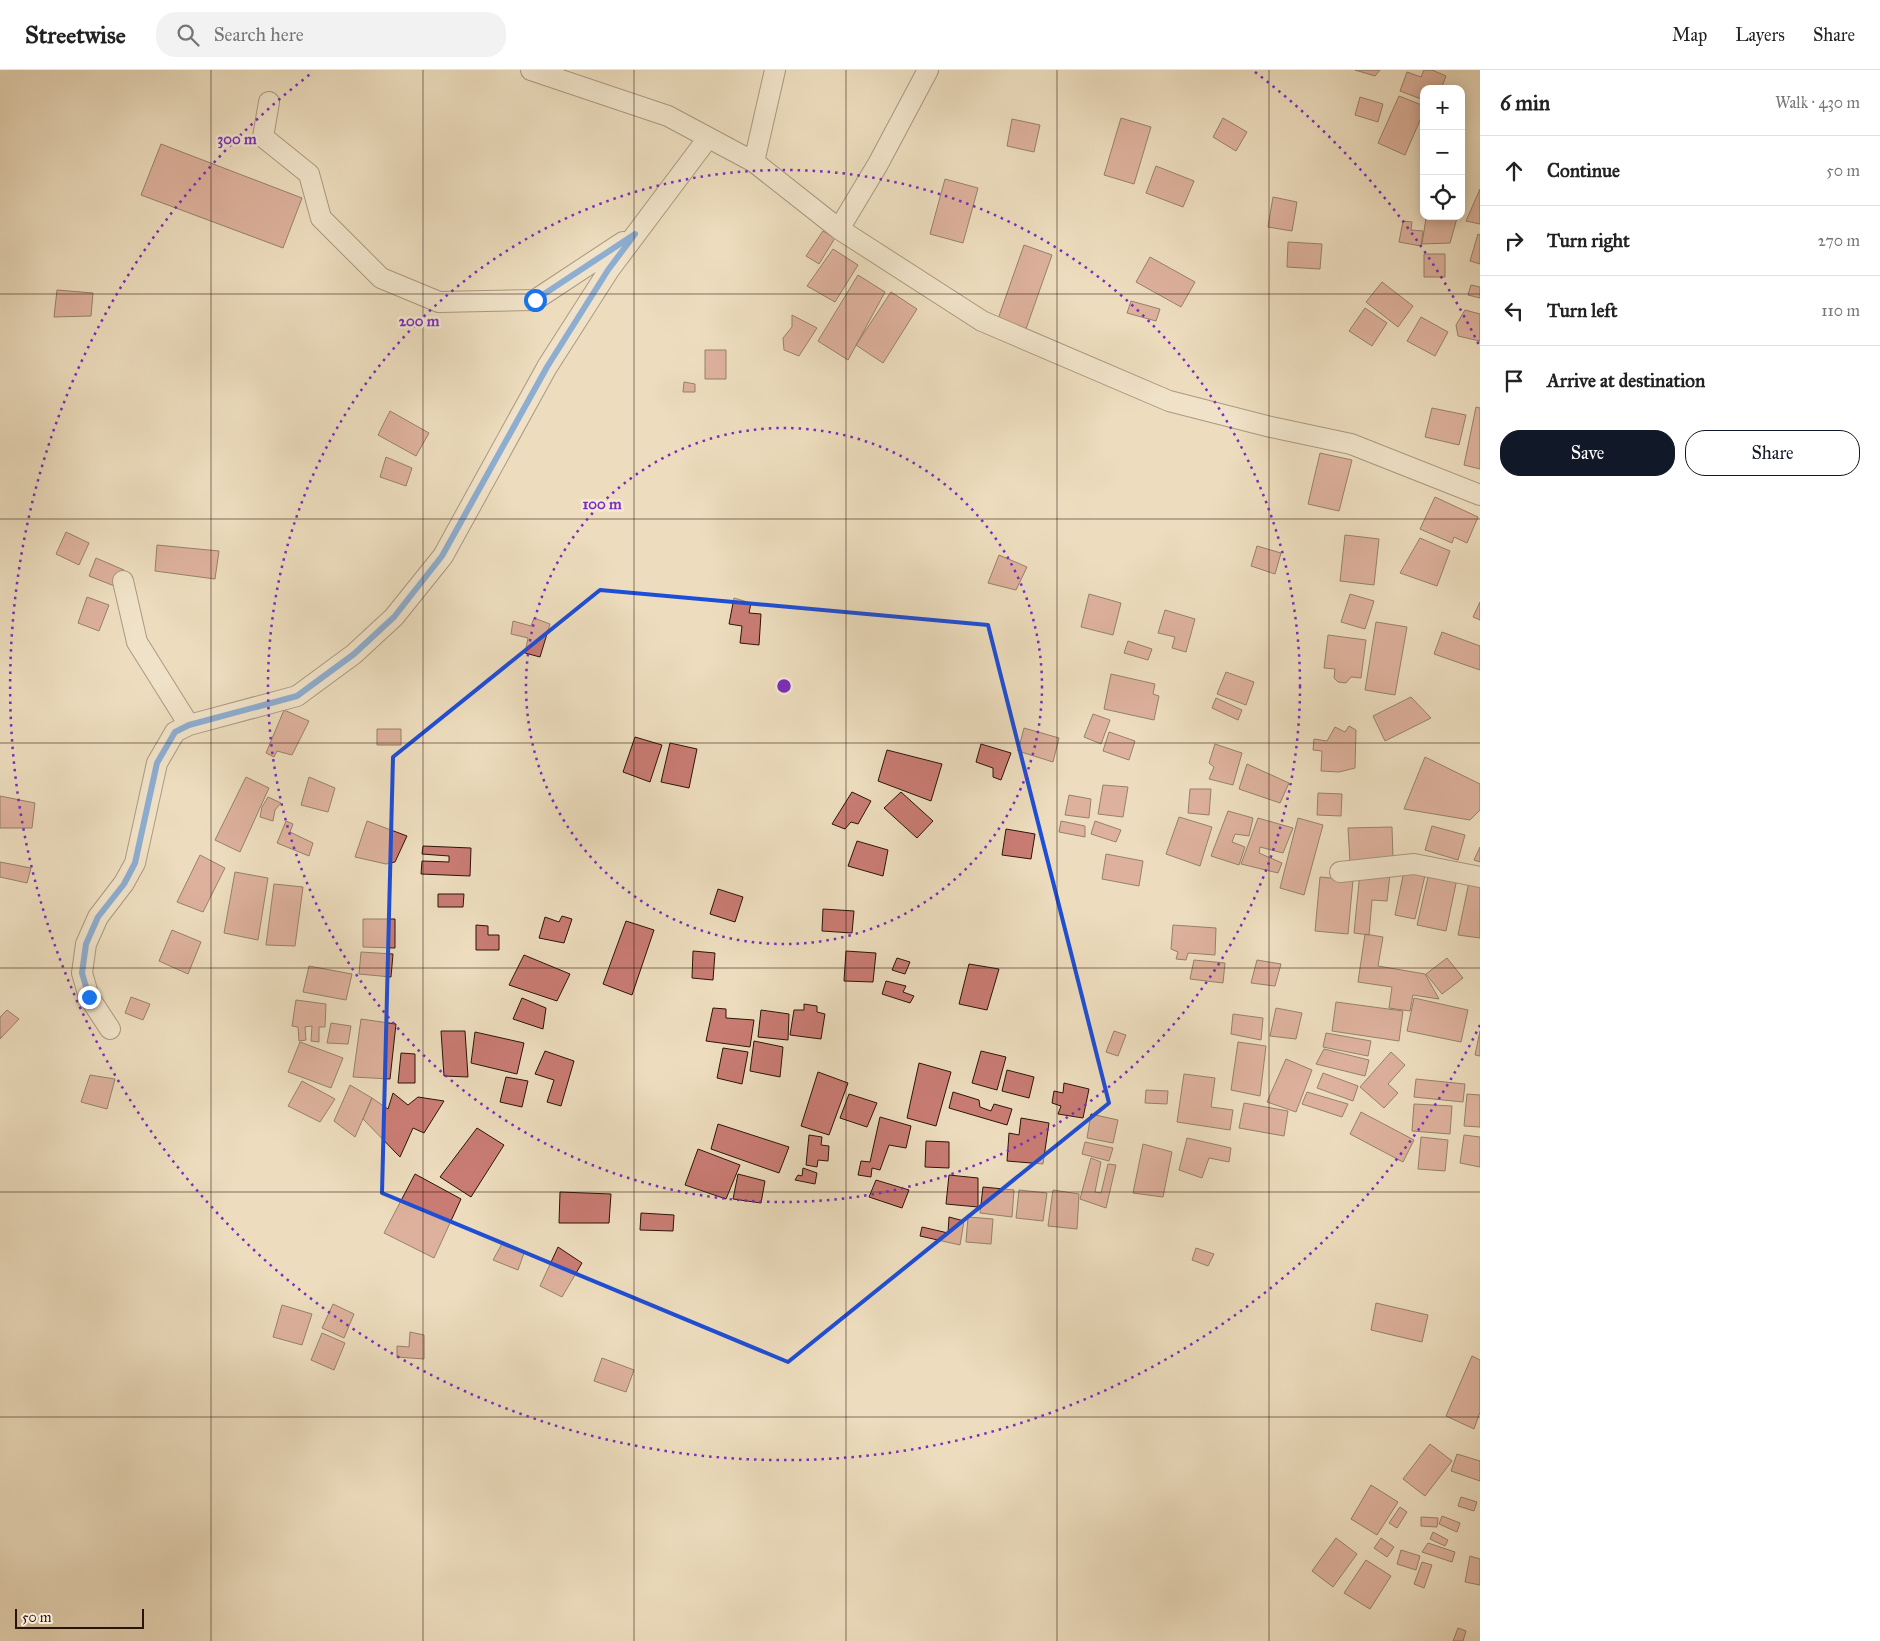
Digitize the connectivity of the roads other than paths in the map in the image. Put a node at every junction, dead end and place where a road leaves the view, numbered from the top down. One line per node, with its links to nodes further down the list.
1 (531, 70): 5 (street)
2 (775, 70): 6 (street)
3 (928, 70): 7 (street)
4 (269, 102): 8 (street)
5 (708, 138): 6 (street); 8 (street)
6 (754, 162): 7 (street)
7 (839, 229): 9 (street)
8 (635, 234): 11 (street)
9 (1480, 495)
10 (123, 581): 11 (street)
11 (189, 725): 14 (street)
12 (1340, 872): 13 (street)
13 (1480, 877)
14 (110, 1029)

